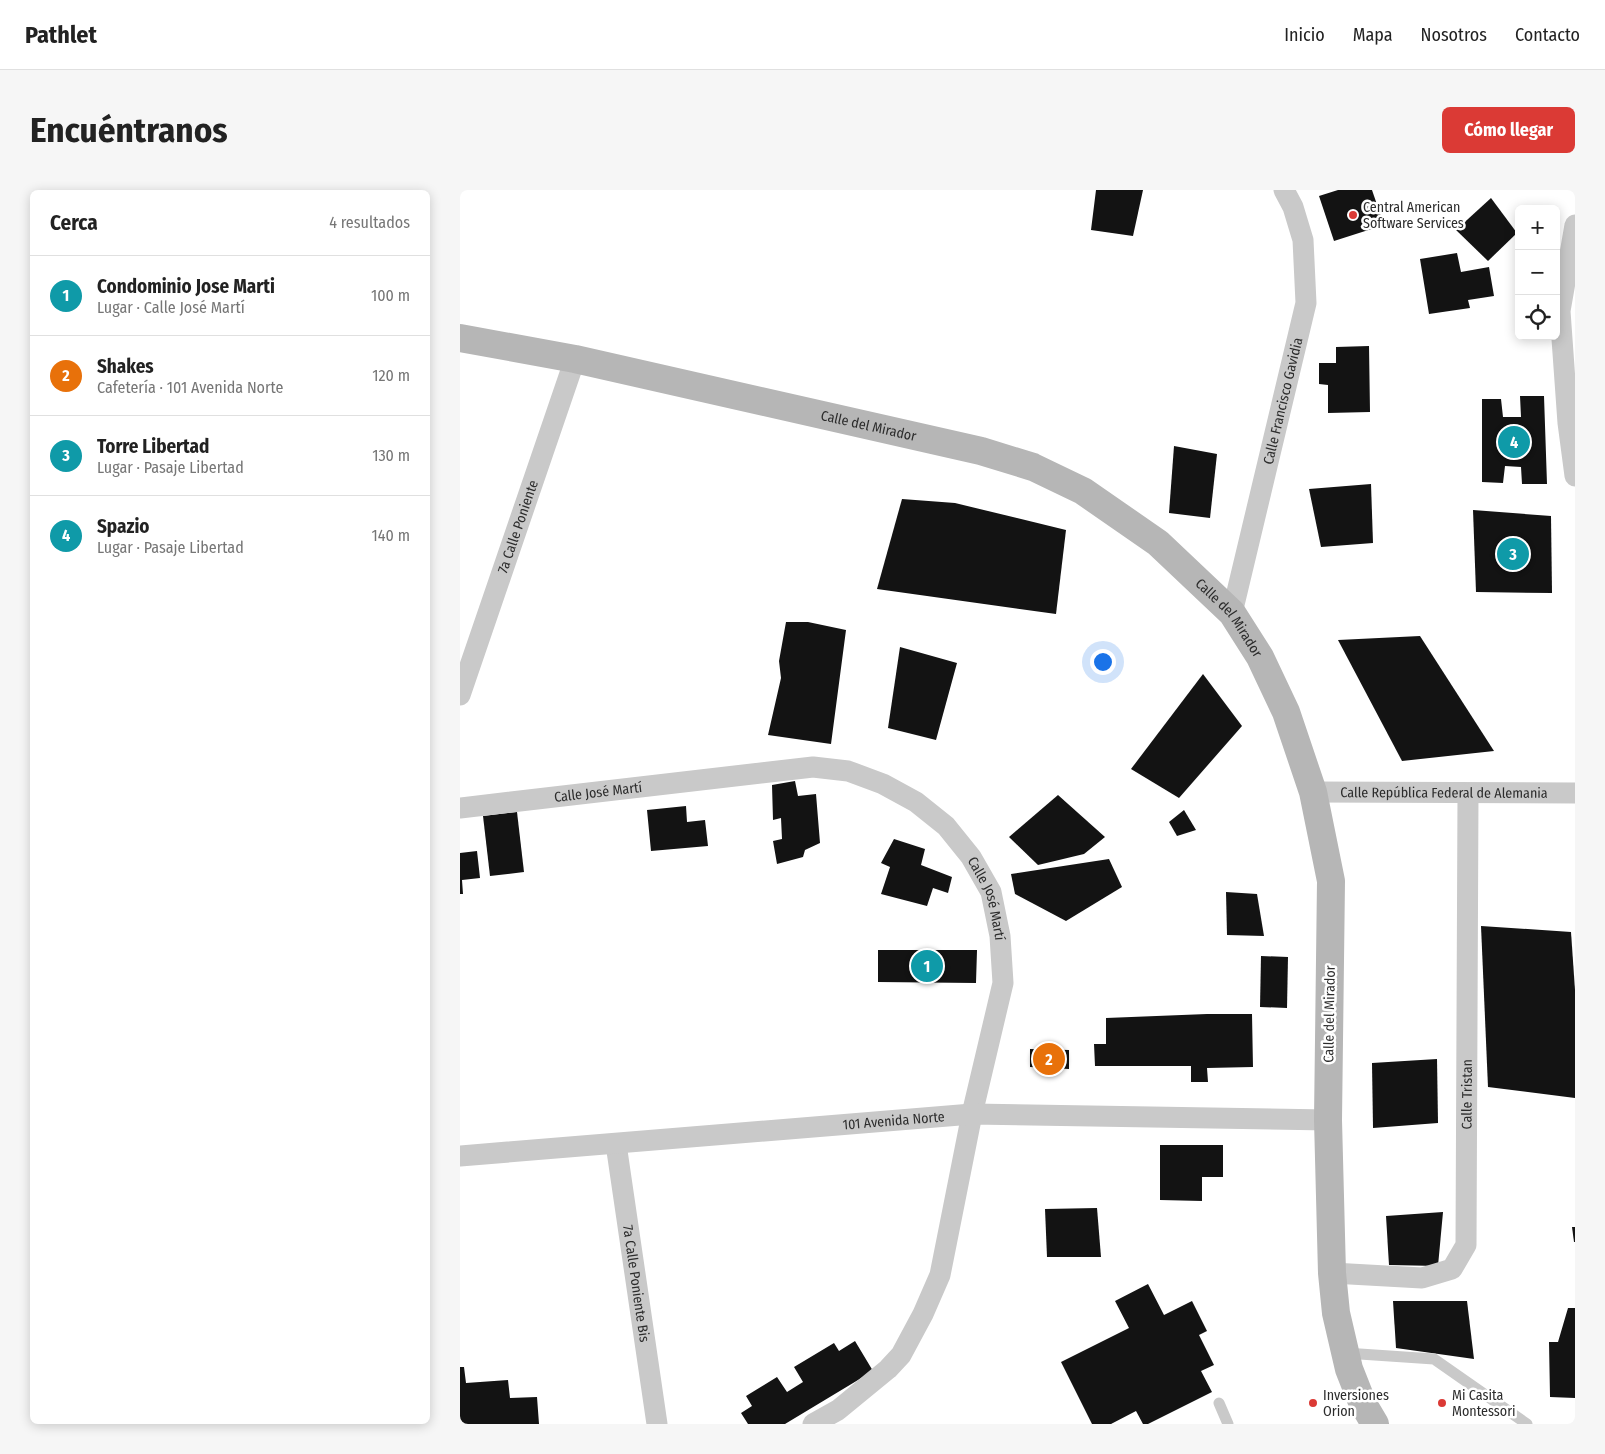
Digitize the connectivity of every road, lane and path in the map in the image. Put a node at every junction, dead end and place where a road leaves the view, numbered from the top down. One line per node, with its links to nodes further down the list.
1 (1284, 190): 6 (street, Calle Francisco Gavidia)
2 (1575, 225): 5 (street)
3 (460, 338): 4 (street, Calle del Mirador)
4 (575, 359): 6 (street, Calle del Mirador); 7 (street, 7a Calle Poniente)
5 (1575, 476)
6 (1232, 614): 8 (street, Calle del Mirador)
7 (460, 695)
8 (1313, 792): 10 (street, Calle República Federal de Alemania); 13 (street, Calle del Mirador)
9 (1575, 792): 10 (street, Calle República Federal de Alemania)
10 (1468, 794): 16 (street, Calle Tristan)
11 (460, 808): 12 (street, Calle José Martí)
12 (972, 1114): 13 (street, 101 Avenida Norte); 14 (street, 101 Avenida Norte); 20 (street, Calle José Martí)
13 (1328, 1120): 16 (street, Calle del Mirador)
14 (616, 1144): 15 (street, 101 Avenida Norte); 19 (street, 7a Calle Poniente Bis)
15 (460, 1156)
16 (1332, 1273): 17 (street, Calle del Mirador)
17 (1345, 1353): 22 (street, Calle del Mirador); 23 (lane)
18 (1218, 1403): 21 (lane)
19 (658, 1424)
20 (813, 1424)
21 (1228, 1424)
22 (1375, 1424)
23 (1527, 1424)

